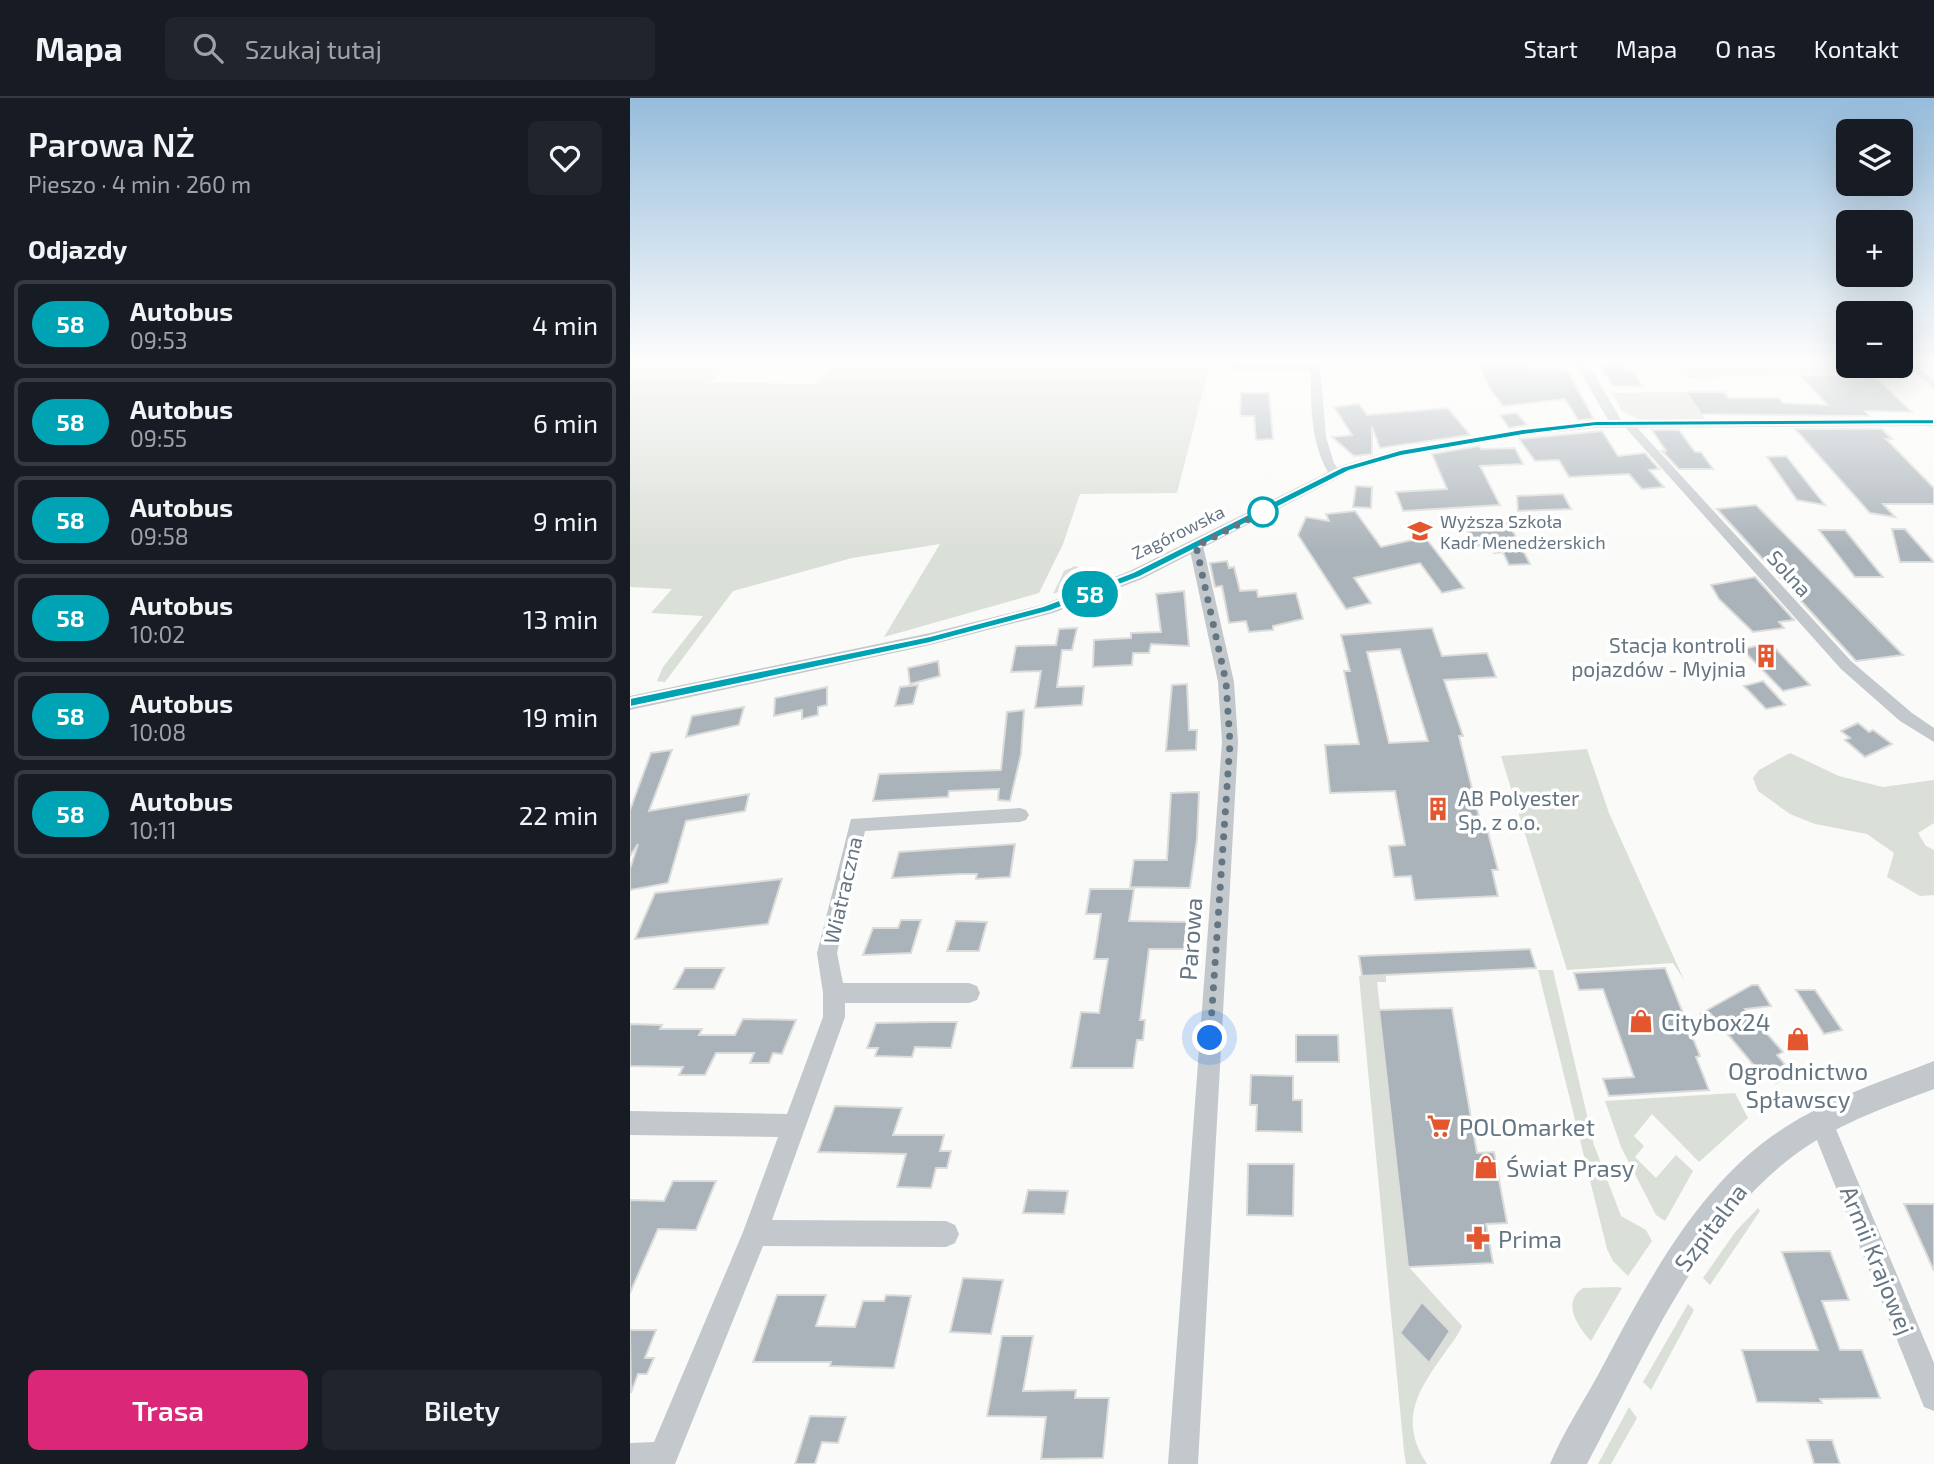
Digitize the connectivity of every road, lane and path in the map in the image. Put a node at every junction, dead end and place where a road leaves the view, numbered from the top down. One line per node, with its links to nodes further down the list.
1 (1317, 424): 4 (street)
2 (1622, 424): 3 (street, Zagórowska); 4 (street, Zagórowska); 7 (street, Solna)
3 (1662, 424)
4 (1335, 474): 5 (street, Zagórowska)
5 (1196, 546): 6 (street, Zagórowska); 21 (street, Parowa)
6 (630, 703)
7 (1934, 736)
8 (1020, 815): 9 (street, Wiatraczna)
9 (834, 993): 10 (street); 14 (street, Wiatraczna)
10 (969, 993)
11 (1934, 1075): 13 (street, Szpitalna)
12 (630, 1123): 14 (street)
13 (1822, 1123): 17 (street, Armii Krajowej); 22 (street, Szpitalna)
14 (795, 1126): 15 (street, Wiatraczna)
15 (755, 1233): 16 (street); 20 (street, Wiatraczna)
16 (946, 1234)
17 (1926, 1361): 18 (street, Armii Krajowej)
18 (1934, 1397)
19 (630, 1458): 20 (street, Wiatraczna)
20 (662, 1460)
21 (1183, 1464)
22 (1568, 1464)

